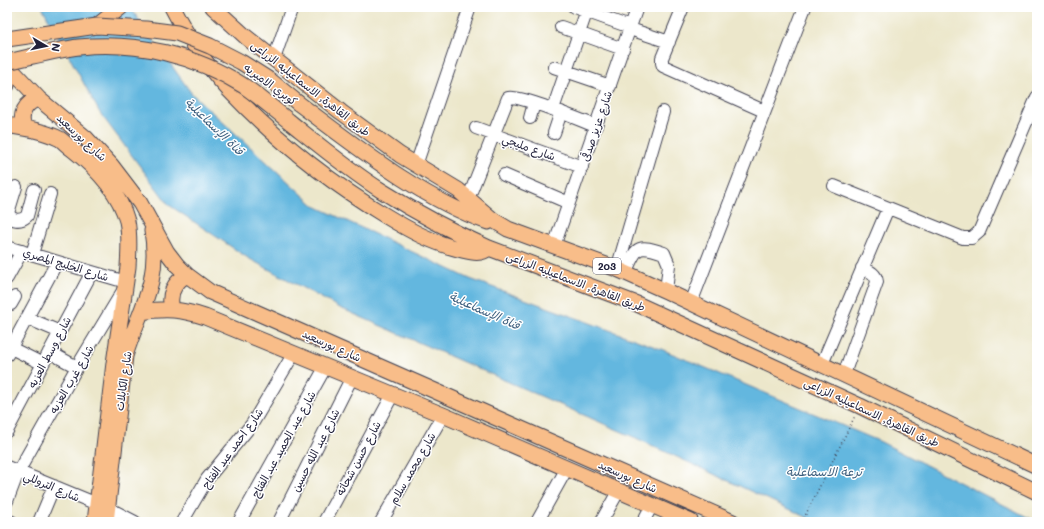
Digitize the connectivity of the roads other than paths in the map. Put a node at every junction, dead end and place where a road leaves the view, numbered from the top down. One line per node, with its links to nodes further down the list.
1 (121, 7): 11 (main road)
2 (172, 7): 50 (main road)
3 (213, 7): 18 (main road, طريق القاهرة, الاسماعيليه الزراعى / 203)
4 (292, 7): 18 (street)
5 (470, 7): 37 (street)
6 (574, 7): 10 (street)
7 (637, 7): 13 (street, شارع عزيز صدقى)
8 (683, 7): 16 (street)
9 (805, 7): 28 (street)
10 (588, 9): 13 (street); 14 (street)
11 (98, 26): 15 (main road, كوبري الاميريه, bridge); 47 (main road, كوبري الاميريه, bridge)
12 (561, 27): 14 (street)
13 (630, 28): 16 (street); 17 (street, شارع عزيز صدقى)
14 (579, 34): 17 (street); 21 (street)
15 (7, 39)
16 (669, 42): 28 (street)
17 (623, 49): 23 (street, شارع عزيز صدقى)
18 (274, 59): 37 (main road, طريق القاهرة, الاسماعيليه الزراعى / 203)
19 (7, 65): 22 (main road); 25 (main road, شارع بورسعيد); 50 (main road, كوبري الاميريه, bridge)
20 (554, 67): 21 (street)
21 (567, 71): 23 (street); 27 (street)
22 (7, 85)
23 (610, 86): 32 (street, شارع عزيز صدقى)
24 (1037, 96): 45 (street)
25 (39, 99): 33 (main road); 46 (main road, شارع بورسعيد)
26 (534, 103): 27 (street); 30 (street); 36 (street)
27 (557, 111): 32 (street); 35 (street)
28 (764, 111): 60 (street)
29 (663, 112): 54 (street)
30 (530, 118)
31 (7, 125): 33 (main road, شارع الكابلات)
32 (596, 126): 38 (street, شارع عزيز صدقى)
33 (24, 128): 58 (main road, شارع الكابلات)
34 (476, 128): 36 (street, شارع مليجي)
35 (554, 133)
36 (493, 134): 38 (street, شارع مليجي); 43 (street)
37 (416, 165): 43 (main road, طريق القاهرة, الاسماعيليه الزراعى / 203)
38 (582, 167): 44 (street, شارع عزيز صدقى)
39 (504, 175): 44 (street)
40 (834, 186): 45 (street)
41 (11, 187): 42 (street); 42 (street)
42 (34, 190): 51 (street)
43 (468, 199): 47 (main road, طريق القاهرة, الاسماعيليه الزراعى / 203)
44 (569, 203): 48 (street, شارع عزيز صدقى)
45 (888, 208): 53 (street)
46 (150, 220): 56 (main road, شارع بورسعيد); 63 (main road, شارع الكابلات)
47 (508, 229): 48 (main road, طريق القاهرة, الاسماعيليه الزراعى / 203)
48 (554, 246): 54 (main road, طريق القاهرة, الاسماعيليه الزراعى / 203)
49 (7, 247): 51 (street, شارع الخليج المصري)
50 (490, 248): 62 (main road, طريق القاهرة, الاسماعيليه الزراعى / 203)
51 (27, 253): 52 (street, شارع الخليج المصري); 57 (street)
52 (57, 262): 55 (street, شارع الخليج المصري); 64 (street)
53 (862, 268): 71 (street); 74 (street)
54 (621, 271): 59 (main road, طريق القاهرة, الاسماعيليه الزراعى / 203); 59 (street)
55 (92, 272): 58 (street, شارع الخليج المصري); 66 (street, شارع وسط العزبه)
56 (188, 275): 61 (main road); 102 (main road, شارع بورسعيد)
57 (7, 278)
58 (125, 284): 73 (street, شارع غرب العزبه); 87 (main road, شارع الكابلات)
59 (666, 290): 60 (main road, طريق القاهرة, الاسماعيليه الزراعى / 203); 62 (main road)
60 (691, 302): 65 (main road); 71 (main road, طريق القاهرة, الاسماعيليه الزراعى / 203)
61 (172, 309): 63 (main road, شارع بورسعيد); 69 (main road, شارع بورسعيد)
62 (653, 311): 65 (main road, طريق القاهرة, الاسماعيليه الزراعى / 203)
63 (141, 312): 87 (main road, شارع الكابلات)
64 (27, 318): 66 (street); 67 (street)
65 (681, 324): 84 (main road, طريق القاهرة, الاسماعيليه الزراعى / 203)
66 (60, 332): 68 (street, شارع وسط العزبه)
67 (9, 351): 70 (street)
68 (49, 352): 70 (street, شارع وسط العزبه); 73 (street)
69 (294, 353): 72 (main road, شارع بورسعيد); 93 (street, شارع احمد عبد الفتاح)
70 (43, 364): 78 (street, شارع وسط العزبه)
71 (822, 364): 74 (main road, طريق القاهرة, الاسماعيليه الزراعى / 203)
72 (326, 366): 75 (main road, شارع بورسعيد); 94 (street, شارع عبد الحميد عبد الفتاح)
73 (77, 367): 81 (street, شارع غرب العزبه)
74 (844, 374): 79 (main road, طريق القاهرة, الاسماعيليه الزراعى / 203)
75 (352, 377): 76 (main road, شارع بورسعيد); 95 (street, شارع عبد الله حسين)
76 (393, 394): 77 (main road, شارع بورسعيد); 96 (street, شارع حسن شحاته)
77 (443, 415): 80 (main road, شارع بورسعيد); 97 (street, شارع محمد سلام)
78 (7, 431)
79 (1037, 466)
80 (567, 468): 83 (main road, شارع بورسعيد); 98 (street)
81 (13, 469): 82 (street, شارع التروللي); 85 (street, شارع غرب العزبه)
82 (54, 486): 87 (street, شارع التروللي); 90 (street)
83 (619, 490): 86 (main road, شارع بورسعيد); 99 (street)
84 (1037, 492)
85 (7, 501)
86 (652, 505): 100 (street); 101 (main road, شارع بورسعيد)
87 (104, 511): 91 (main road, شارع الكابلات); 92 (street, شارع التروللي)
88 (7, 520): 89 (street)
89 (12, 522)
90 (39, 522)
91 (95, 522)
92 (134, 522)
93 (182, 522)
94 (239, 522)
95 (279, 522)
96 (324, 522)
97 (381, 522)
98 (537, 522)
99 (601, 522)
100 (643, 522)
101 (691, 522)
102 (733, 522)

